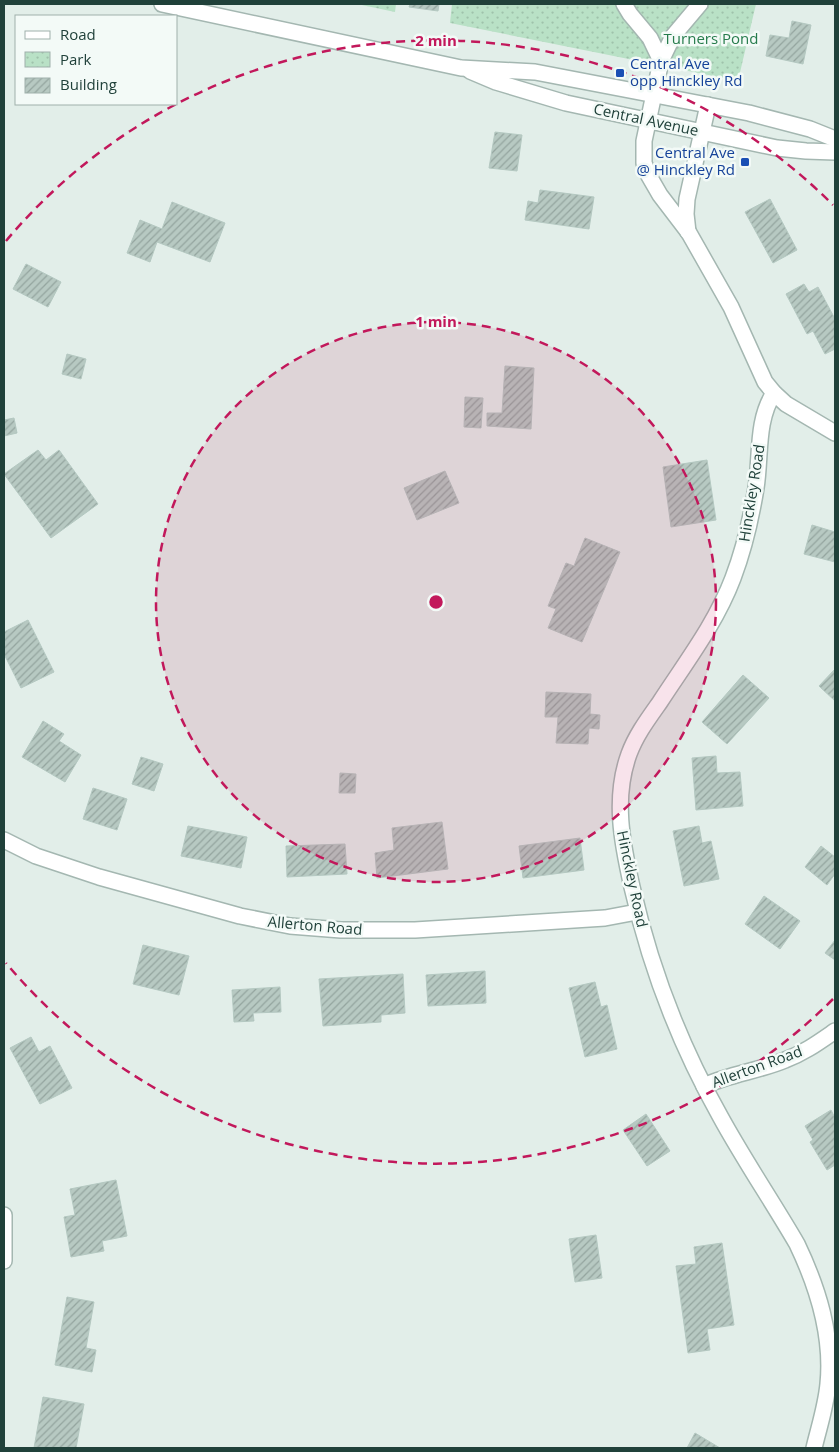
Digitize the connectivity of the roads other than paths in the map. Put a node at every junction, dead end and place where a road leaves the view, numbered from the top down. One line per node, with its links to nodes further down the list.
1 (162, 4): 5 (street, Central Avenue)
2 (624, 4): 4 (street)
3 (700, 4): 4 (street)
4 (661, 61): 6 (street)
5 (461, 68): 6 (street, Central Avenue); 8 (street, Central Avenue)
6 (654, 94): 7 (street, Central Avenue); 8 (street)
7 (708, 105): 9 (street); 10 (street, Central Avenue)
8 (648, 120): 9 (street, Central Avenue); 12 (street)
9 (702, 132): 11 (street, Central Avenue); 12 (street)
10 (835, 138)
11 (835, 152)
12 (688, 233): 13 (street)
13 (774, 393): 14 (street); 16 (street, Hinckley Road)
14 (835, 433)
15 (4, 840): 16 (street, Allerton Road)
16 (637, 912): 18 (street, Hinckley Road)
17 (835, 1031): 18 (street, Allerton Road)
18 (704, 1086): 21 (street, Hinckley Road)
19 (4, 1215): 20 (street)
20 (4, 1261)
21 (832, 1364): 22 (street, Hinckley Road)
22 (814, 1448)

